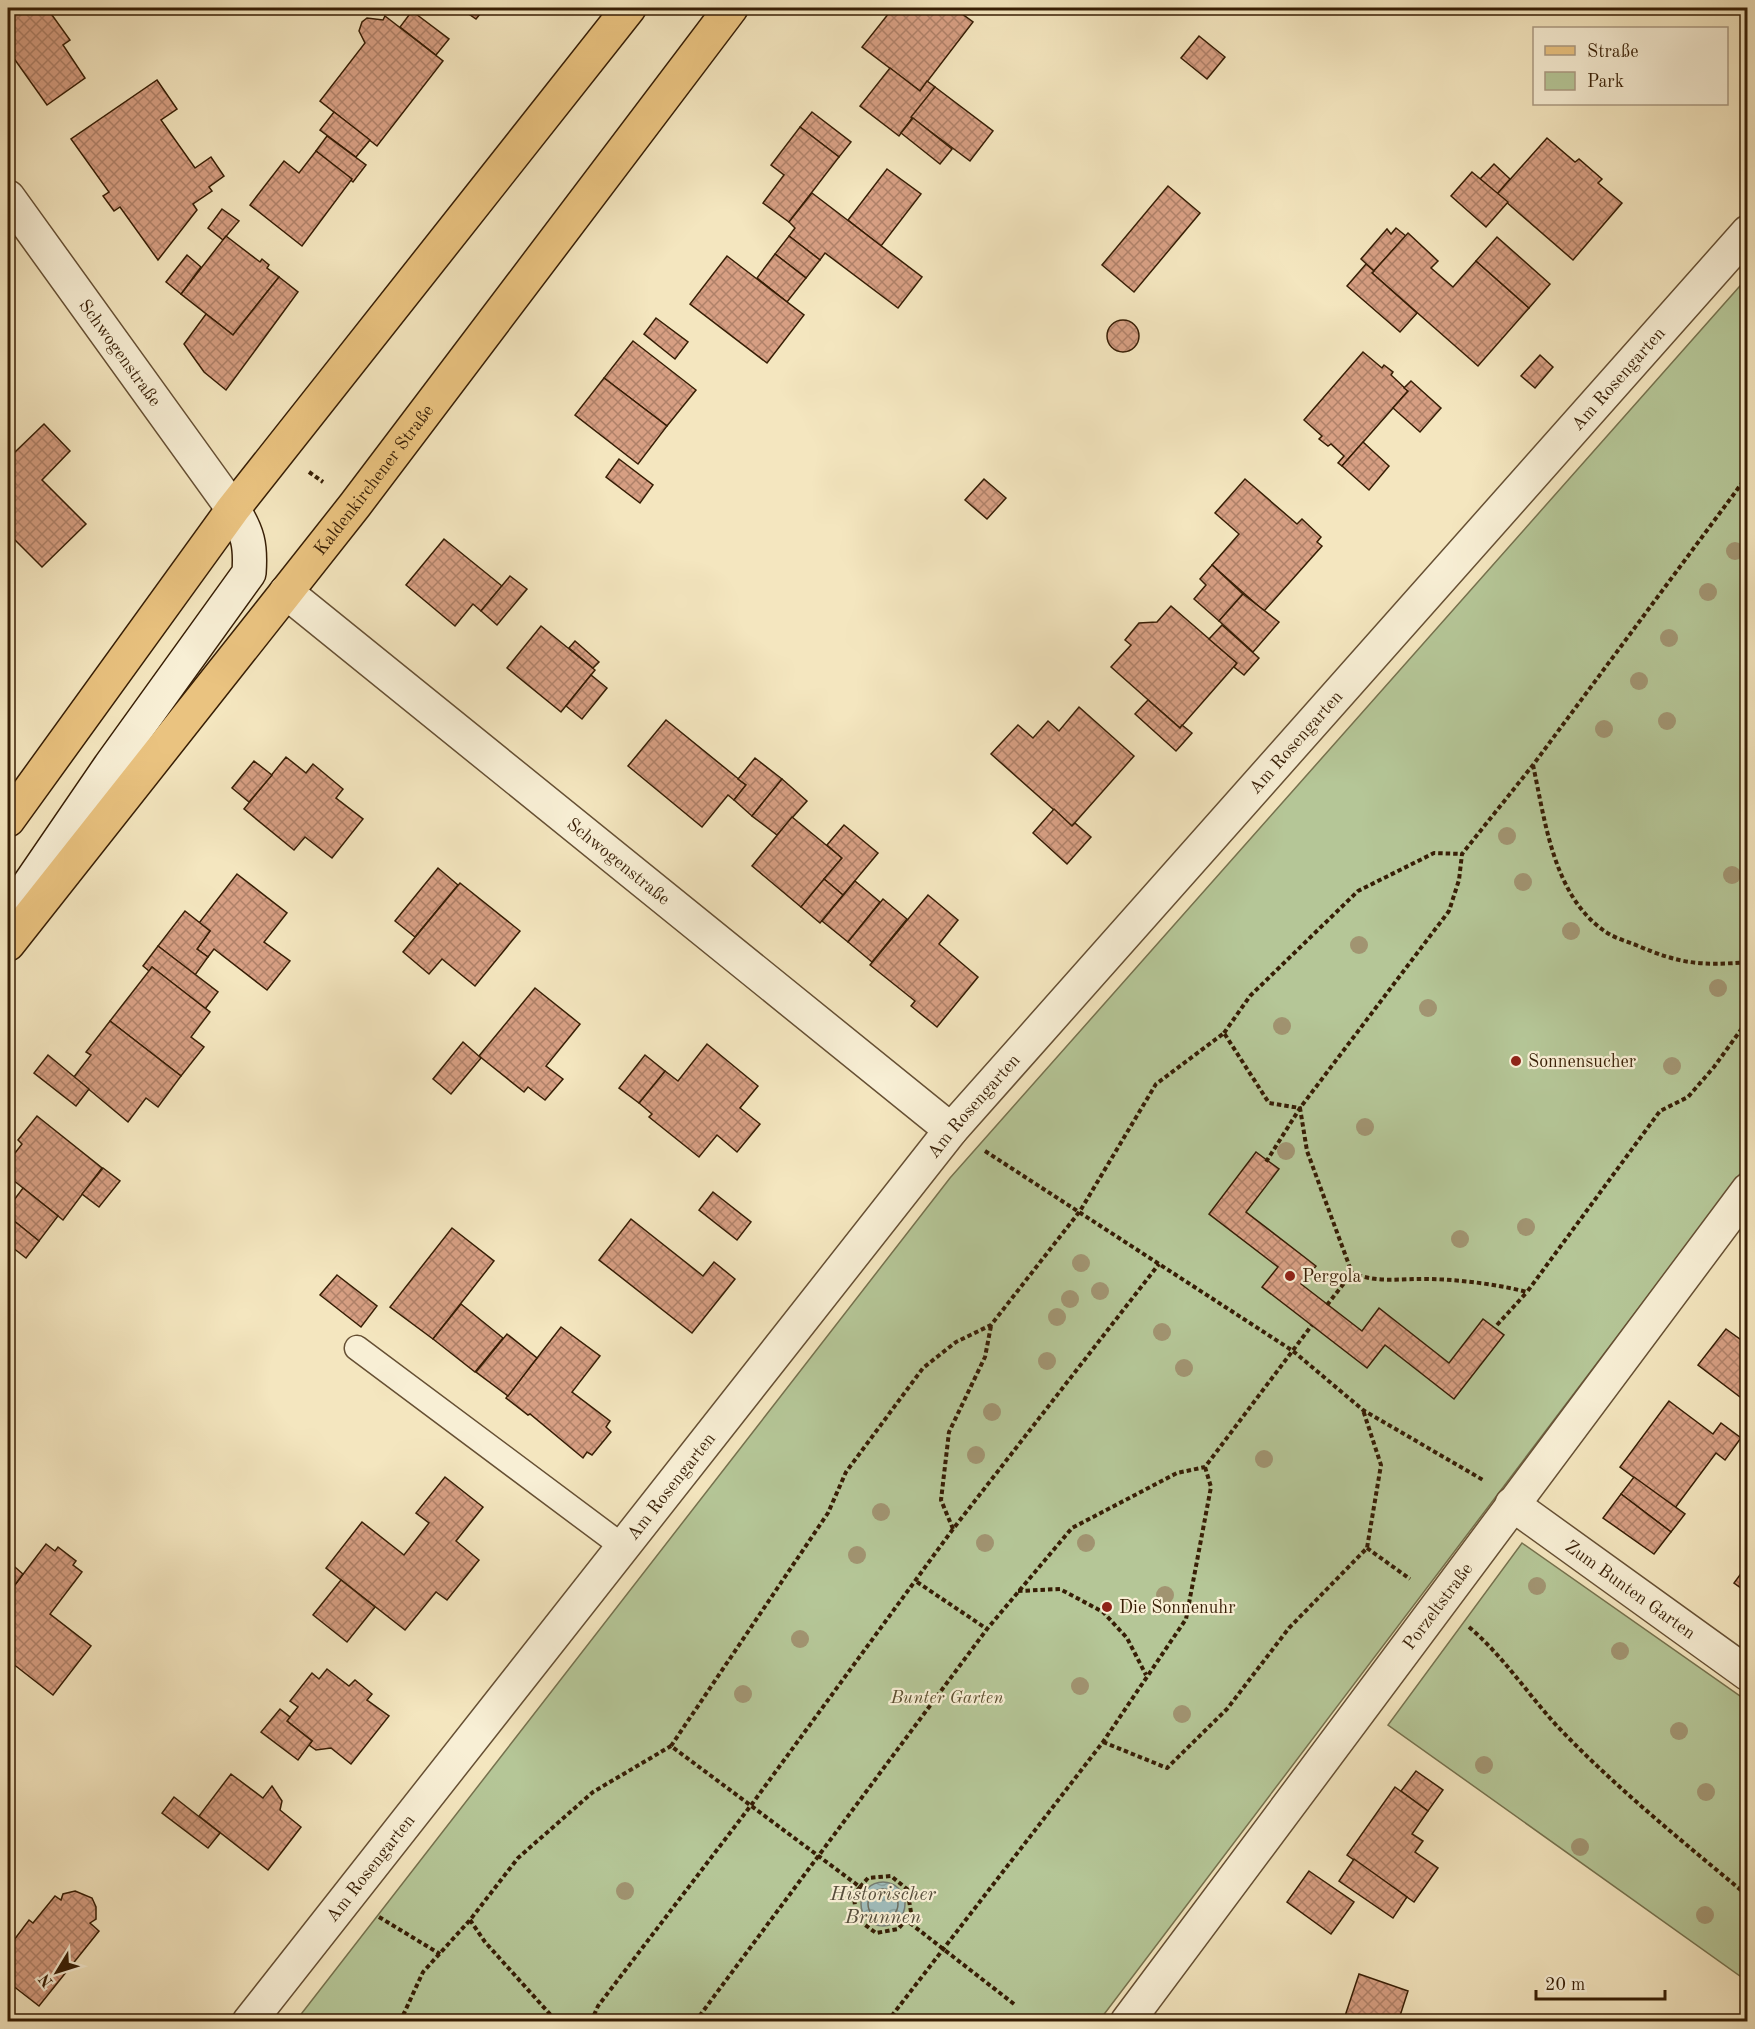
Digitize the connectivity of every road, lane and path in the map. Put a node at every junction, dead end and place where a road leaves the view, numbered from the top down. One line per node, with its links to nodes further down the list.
1 (629, 8): 5 (main road)
2 (731, 8): 7 (main road, Kaldenkirchener Straße)
3 (8, 197): 8 (street, Schwogenstraße)
4 (1748, 232): 19 (street, Am Rosengarten)
5 (280, 451): 7 (path); 8 (main road)
6 (1748, 475): 10 (path)
7 (354, 505): 9 (main road, Kaldenkirchener Straße)
8 (233, 509): 11 (main road); 13 (street)
9 (286, 592): 14 (main road, Kaldenkirchener Straße); 19 (street, Schwogenstraße)
10 (1533, 765): 12 (path); 15 (path)
11 (8, 820)
12 (1462, 854): 17 (path); 18 (path)
13 (8, 915)
14 (8, 944)
15 (1748, 962)
16 (1748, 1020): 25 (path)
17 (1224, 1033): 18 (path); 22 (path)
18 (1300, 1108): 20 (path); 24 (path)
19 (951, 1130): 22 (path); 36 (street, Am Rosengarten)
20 (1266, 1162)
21 (1748, 1190): 34 (street, Porzeltstraße)
22 (1080, 1211): 23 (path); 27 (path)
23 (1159, 1264): 31 (path); 35 (path)
24 (1353, 1273): 25 (path); 26 (path)
25 (1527, 1292): 29 (path)
26 (1327, 1305)
27 (991, 1325): 35 (path); 45 (path)
28 (1312, 1325): 31 (path)
29 (1497, 1325)
30 (357, 1348): 36 (lane)
31 (1293, 1351): 32 (path); 33 (path)
32 (1363, 1410): 34 (path); 37 (path)
33 (1204, 1467): 39 (path); 43 (path)
34 (1512, 1504): 40 (street, Porzeltstraße); 42 (street, Zum Bunten Garten)
35 (953, 1528): 38 (path)
36 (622, 1546): 50 (street, Am Rosengarten)
37 (1367, 1548): 40 (path); 44 (path)
38 (917, 1582): 41 (path); 46 (path)
39 (1018, 1591): 41 (path); 43 (path)
40 (1439, 1601): 49 (path); 62 (street, Porzeltstraße)
41 (987, 1629): 47 (path)
42 (1748, 1674)
43 (1146, 1675): 44 (path)
44 (1102, 1742): 53 (path)
45 (671, 1746): 46 (path); 51 (path)
46 (752, 1804): 47 (path); 59 (path)
47 (819, 1855): 48 (path); 60 (path)
48 (860, 1887): 52 (path); 52 (path)
49 (1748, 1896)
50 (347, 1898): 54 (path); 56 (street, Am Rosengarten)
51 (470, 1920): 54 (path); 58 (path)
52 (906, 1920): 53 (path)
53 (943, 1948): 55 (path); 61 (path)
54 (440, 1954): 57 (path)
55 (1014, 2004)
56 (249, 2022)
57 (400, 2022)
58 (557, 2022)
59 (591, 2022)
60 (695, 2022)
61 (887, 2022)
62 (1127, 2022)

